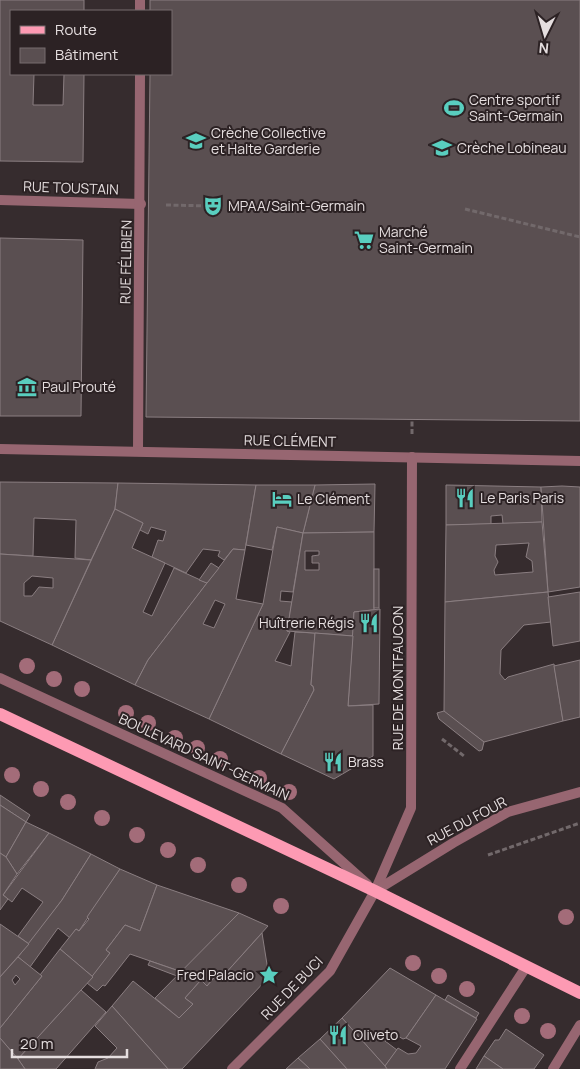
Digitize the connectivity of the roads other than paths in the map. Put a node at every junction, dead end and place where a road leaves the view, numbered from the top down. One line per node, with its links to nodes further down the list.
1 (140, 75): 3 (street, RUE FÉLIBIEN)
2 (0, 200): 3 (street, RUE TOUSTAIN)
3 (141, 204): 5 (street, RUE FÉLIBIEN)
4 (0, 449): 5 (street, RUE CLÉMENT)
5 (138, 451): 6 (street, RUE CLÉMENT)
6 (412, 457): 7 (street, RUE CLÉMENT); 11 (street, RUE DE MONTFAUCON)
7 (580, 461)
8 (0, 678): 11 (street, BOULEVARD SAINT-GERMAIN)
9 (0, 714): 11 (main road, BOULEVARD SAINT-GERMAIN)
10 (580, 792): 11 (street, RUE DU FOUR)
11 (375, 891): 12 (main road, BOULEVARD SAINT-GERMAIN); 15 (street, RUE DE BUCI)
12 (526, 967): 13 (main road, BOULEVARD SAINT-GERMAIN); 16 (street)
13 (580, 992)
14 (580, 1025): 17 (street)
15 (232, 1069)
16 (460, 1069)
17 (552, 1069)

